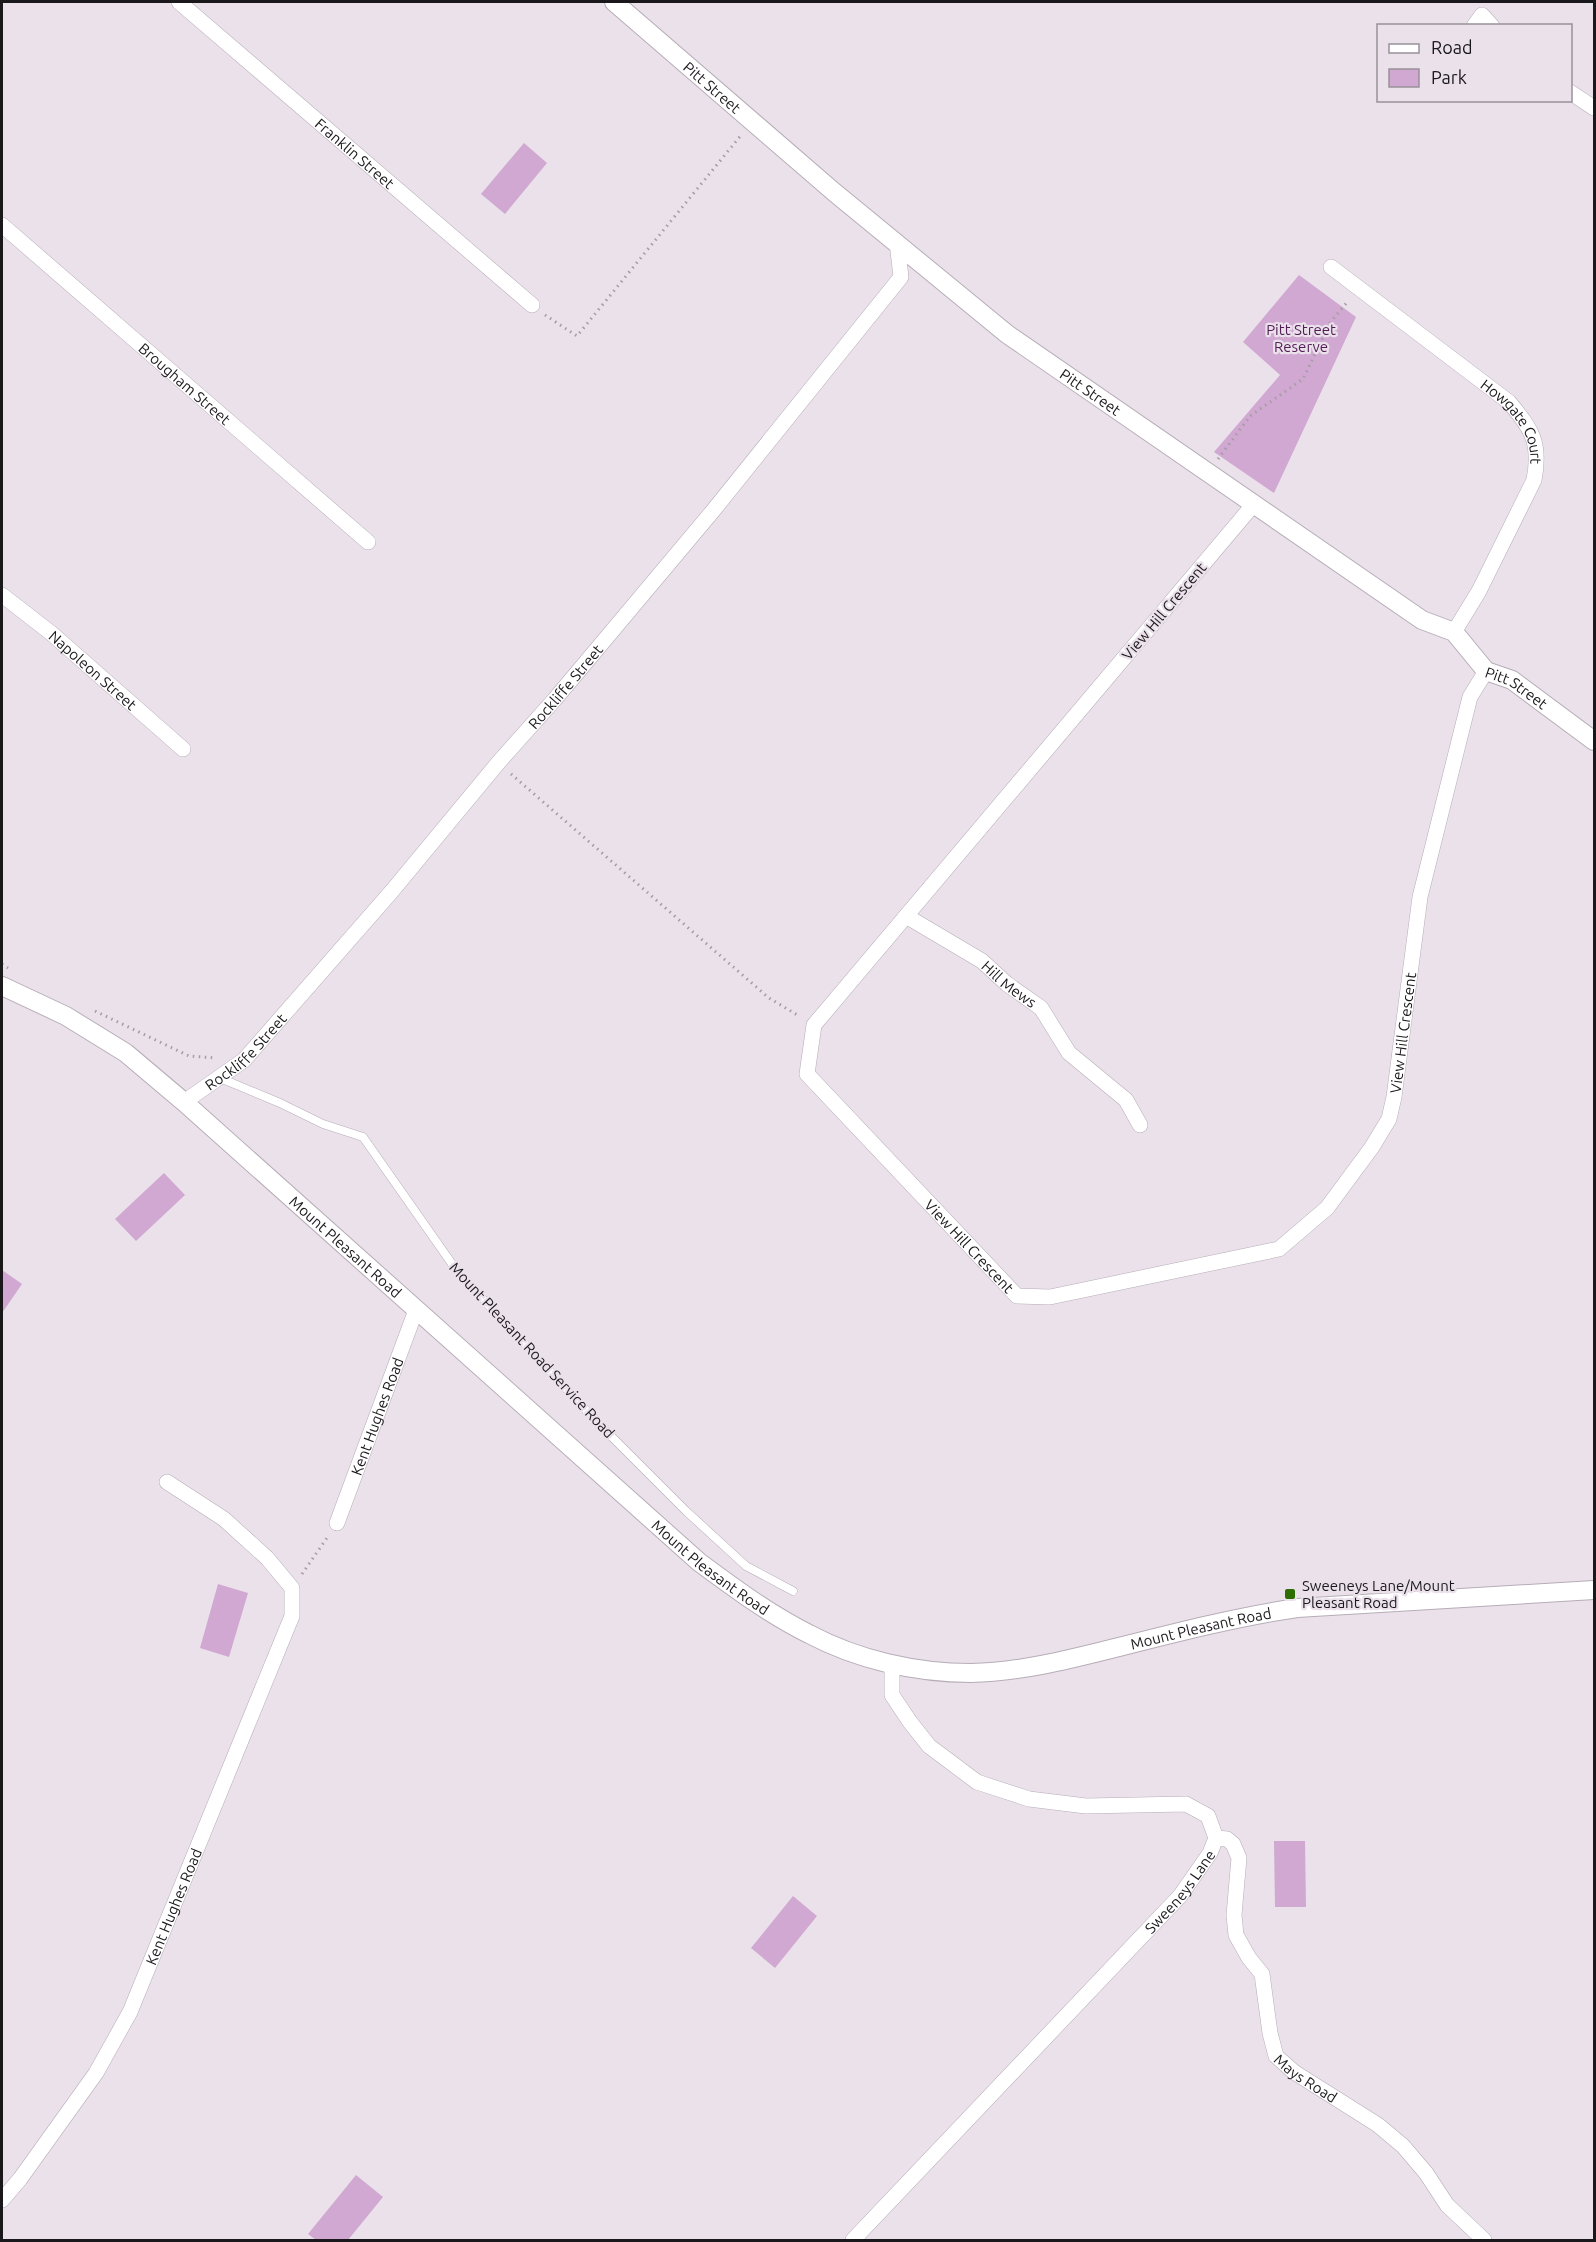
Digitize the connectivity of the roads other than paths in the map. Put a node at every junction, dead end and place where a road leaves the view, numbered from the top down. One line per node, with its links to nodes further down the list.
1 (179, 2): 10 (street, Franklin Street)
2 (614, 2): 8 (street, Pitt Street)
3 (1475, 24): 4 (street)
4 (1490, 24)
5 (1572, 93): 6 (street)
6 (1594, 108)
7 (2, 225): 12 (street, Brougham Street)
8 (897, 242): 11 (street, Pitt Street); 20 (street, Rockliffe Street)
9 (1331, 267): 14 (street, Howgate Court)
10 (532, 305)
11 (1254, 504): 14 (street, Pitt Street); 18 (street, View Hill Crescent)
12 (368, 542)
13 (2, 595): 17 (street, Napoleon Street)
14 (1454, 632): 15 (street, Pitt Street)
15 (1486, 671): 16 (street, Pitt Street); 18 (street, View Hill Crescent)
16 (1594, 741)
17 (183, 749)
18 (906, 916): 22 (street, Hill Mews)
19 (2, 986): 21 (street, Mount Pleasant Road)
20 (219, 1078): 21 (street, Rockliffe Street); 27 (lane, Mount Pleasant Road Service Road)
21 (184, 1102): 23 (street, Mount Pleasant Road)
22 (1140, 1125)
23 (416, 1310): 25 (street, Kent Hughes Road); 28 (street, Mount Pleasant Road)
24 (167, 1482): 30 (street, Kent Hughes Road)
25 (337, 1523)
26 (1594, 1590): 28 (street, Mount Pleasant Road)
27 (792, 1591)
28 (892, 1664): 29 (street, Sweeneys Lane)
29 (1216, 1838): 31 (street, Sweeneys Lane); 32 (street, Mays Road)
30 (2, 2200)
31 (853, 2241)
32 (1484, 2241)

